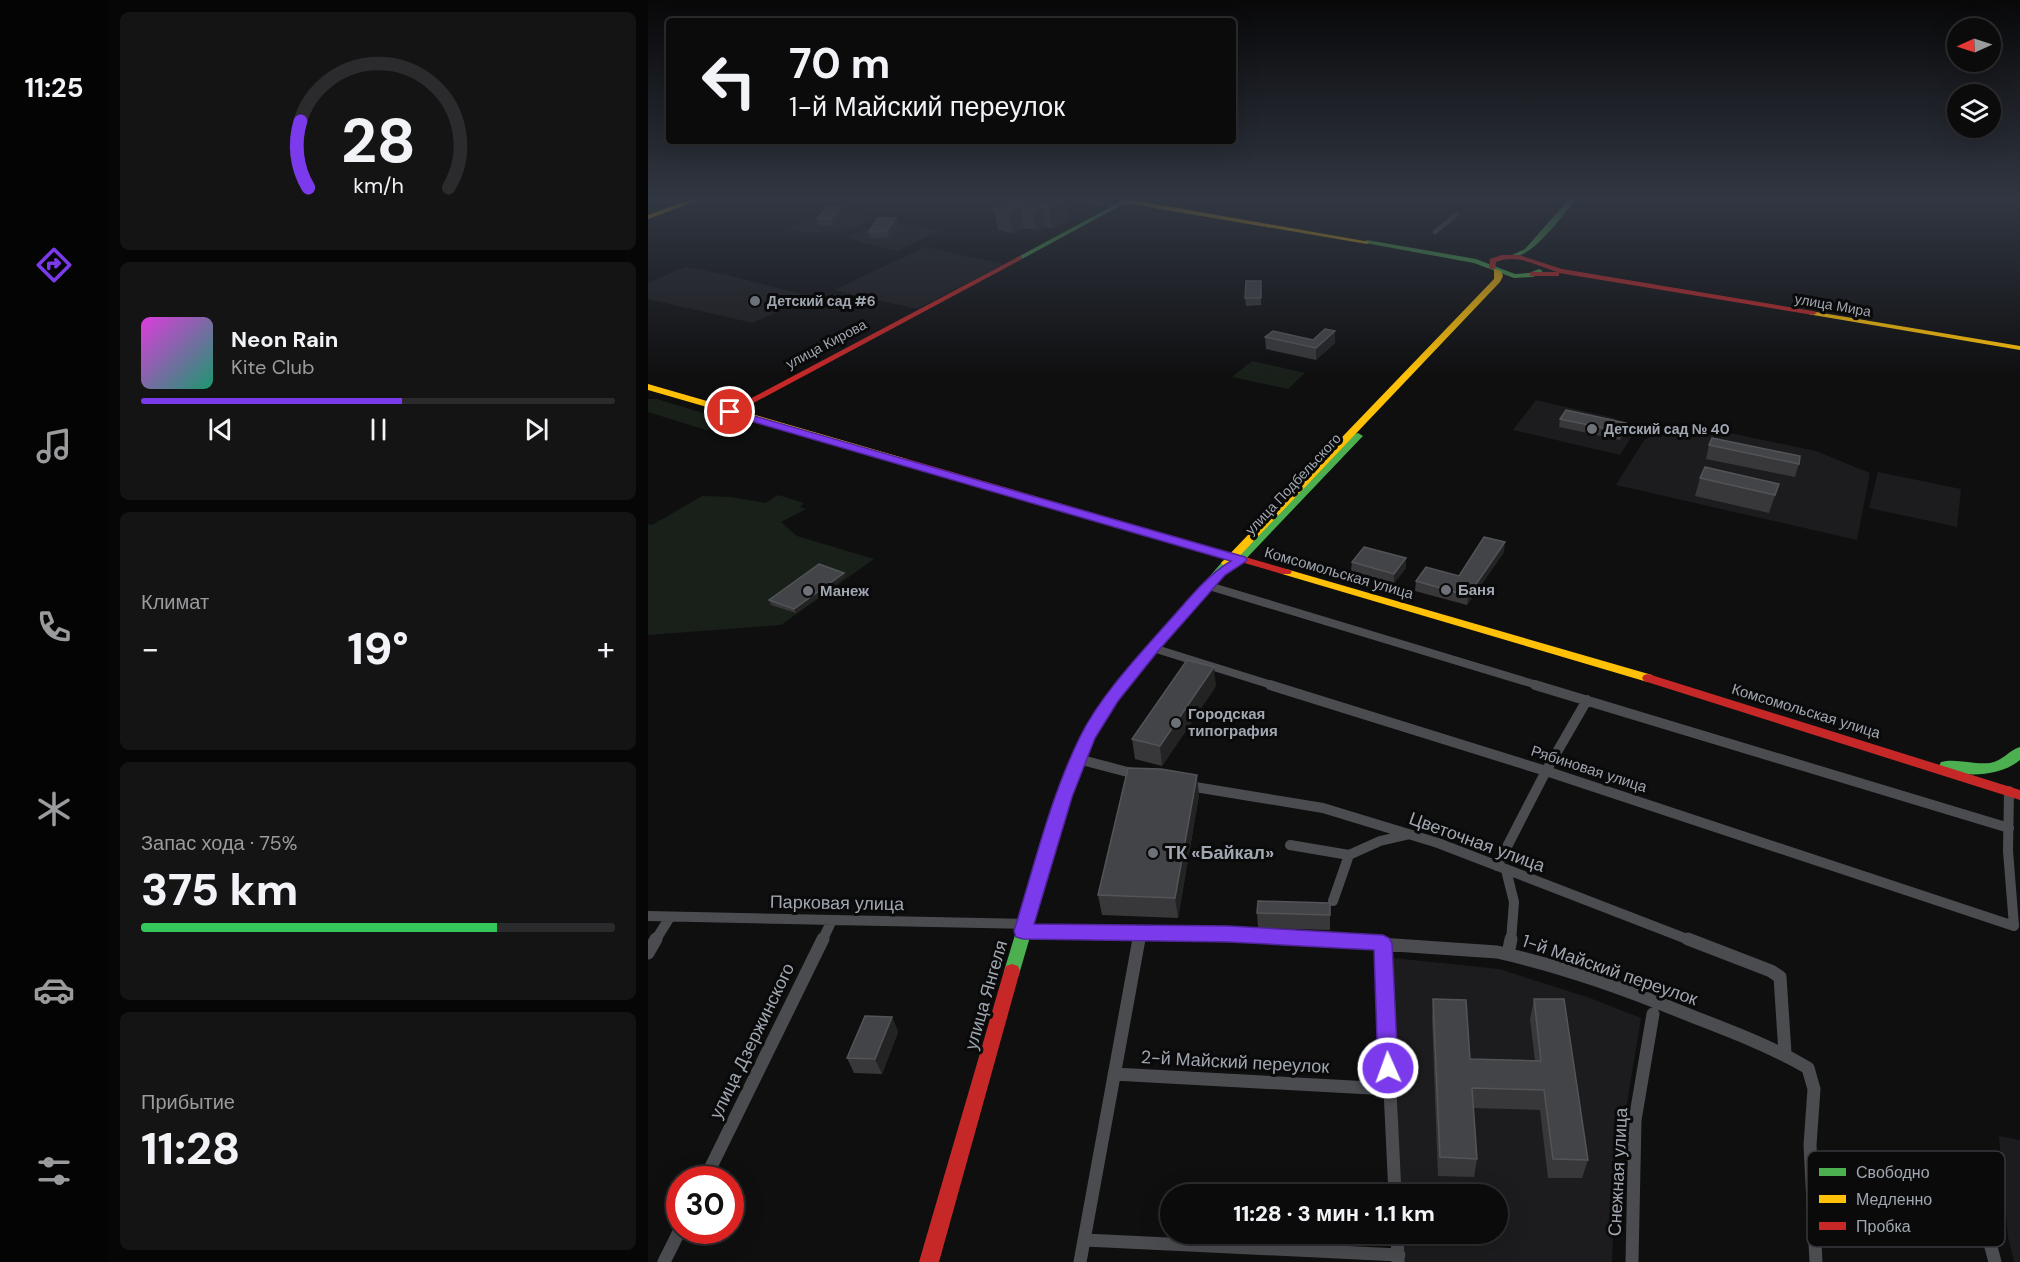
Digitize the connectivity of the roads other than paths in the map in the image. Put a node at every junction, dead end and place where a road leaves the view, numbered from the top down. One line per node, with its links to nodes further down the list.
1 (1024, 258): 10 (main road, улица Кирова)
2 (1463, 258): 5 (main road)
3 (1510, 258): 5 (main road, улица Подбельского)
4 (1535, 258): 6 (main road)
5 (1499, 263): 6 (main road); 6 (main road); 11 (main road, улица Подбельского)
6 (1533, 269): 7 (main road, улица Мира); 8 (main road, улица Мира); 11 (main road, улица Подбельского)
7 (2020, 348)
8 (2020, 354)
9 (648, 387): 10 (main road, Комсомольская улица)
10 (730, 412): 12 (main road, Комсомольская улица)
11 (1308, 484): 12 (main road, улица Подбельского)
12 (1236, 558): 13 (main road, улица Подбельского); 19 (main road, Комсомольская улица)
13 (1221, 573): 14 (main road, улица Янгеля)
14 (1209, 586): 15 (main road, улица Янгеля); 16 (street)
15 (1153, 648): 18 (main road, улица Янгеля); 20 (street, Рябиновая улица)
16 (1587, 700): 20 (street); 24 (street)
17 (2020, 752): 19 (main road)
18 (1078, 759): 21 (street); 33 (main road, улица Янгеля)
19 (1927, 765): 23 (main road, Комсомольская улица)
20 (1546, 771): 24 (street, Рябиновая улица); 28 (street)
21 (1146, 777)
22 (1180, 784): 25 (street, Цветочная улица)
23 (2015, 793): 24 (street)
24 (2009, 828)
25 (1408, 834): 27 (street); 28 (street, Цветочная улица)
26 (1290, 845): 27 (street)
27 (1349, 855): 29 (street)
28 (1502, 868): 37 (street); 39 (street, Цветочная улица)
29 (1333, 901)
30 (648, 916): 31 (street, Парковая улица)
31 (670, 917): 32 (street, Парковая улица); 36 (street)
32 (831, 920): 33 (street, Парковая улица); 43 (street, улица Дзержинского)
33 (1024, 928): 34 (street, 1-й Майский переулок); 52 (main road, улица Янгеля)
34 (1140, 933): 35 (street, 1-й Майский переулок); 40 (street)
35 (1383, 943): 37 (street, 1-й Майский переулок); 41 (street)
36 (648, 953)
37 (1508, 954): 39 (street, 1-й Майский переулок)
38 (1653, 1014): 54 (street, Снежная улица)
39 (1785, 1053): 42 (street, 1-й Майский переулок)
40 (1114, 1074): 41 (street, 2-й Майский переулок); 45 (street)
41 (1389, 1089): 44 (street)
42 (1810, 1151)
43 (711, 1166)
44 (1394, 1184)
45 (1085, 1240): 50 (street); 53 (street)
46 (673, 1244): 51 (street)
47 (1398, 1244): 50 (street)
48 (1815, 1247): 55 (street, 1-й Майский переулок)
49 (1991, 1247): 56 (street)
50 (1399, 1259)
51 (664, 1262)
52 (929, 1262)
53 (1080, 1262)
54 (1632, 1262)
55 (1816, 1262)
56 (1995, 1262)

